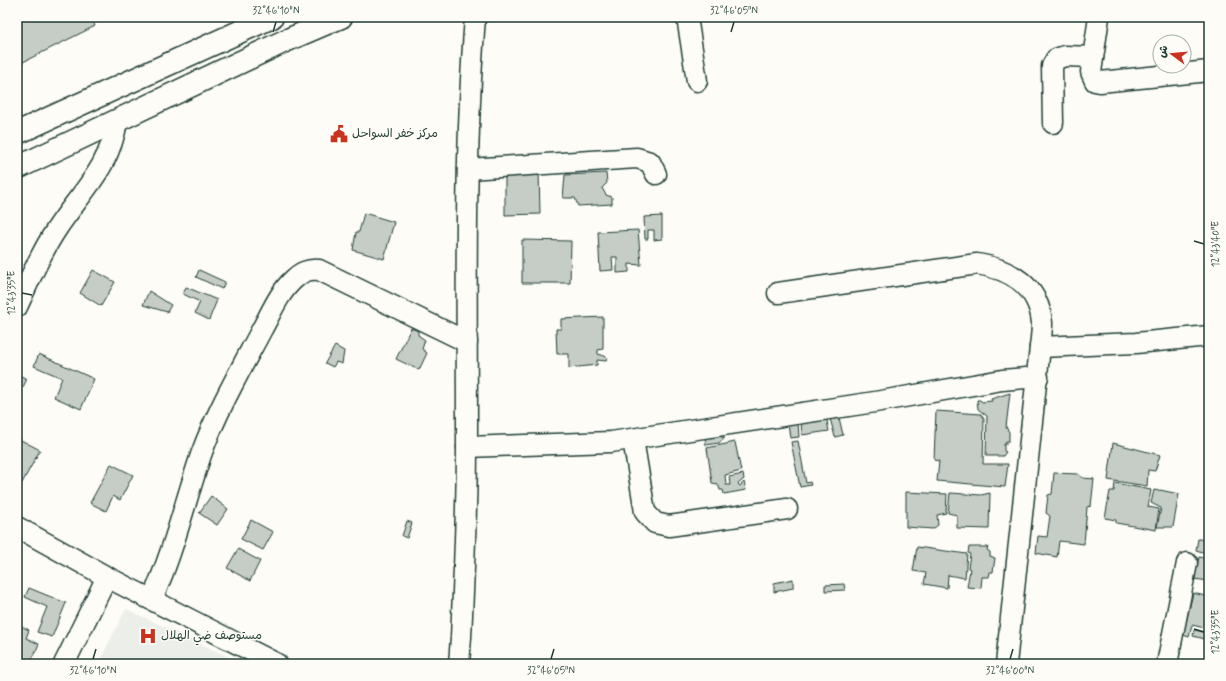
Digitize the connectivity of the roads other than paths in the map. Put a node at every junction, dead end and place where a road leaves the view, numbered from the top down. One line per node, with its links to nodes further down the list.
1 (272, 17): 11 (main road)
2 (341, 17): 9 (main road)
3 (475, 17): 13 (street)
4 (687, 17): 8 (street)
5 (1099, 17): 6 (street)
6 (1093, 57): 7 (street); 10 (street)
7 (1209, 71)
8 (697, 81)
9 (117, 120): 12 (main road); 16 (street)
10 (1053, 123)
11 (17, 133)
12 (17, 168)
13 (468, 169): 14 (street); 18 (street)
14 (656, 174)
15 (778, 293): 19 (street)
16 (17, 307)
17 (1209, 336): 19 (street)
18 (467, 342): 22 (street); 27 (street)
19 (1040, 347): 20 (street)
20 (1038, 377): 21 (street); 31 (street)
21 (633, 439): 22 (street); 23 (street)
22 (467, 447): 30 (street)
23 (787, 509)
24 (17, 527): 26 (street)
25 (1186, 563): 32 (street)
26 (107, 577): 27 (street); 28 (street)
27 (152, 599): 29 (street)
28 (64, 664)
29 (277, 664)
30 (459, 664)
31 (1006, 664)
32 (1167, 664)

